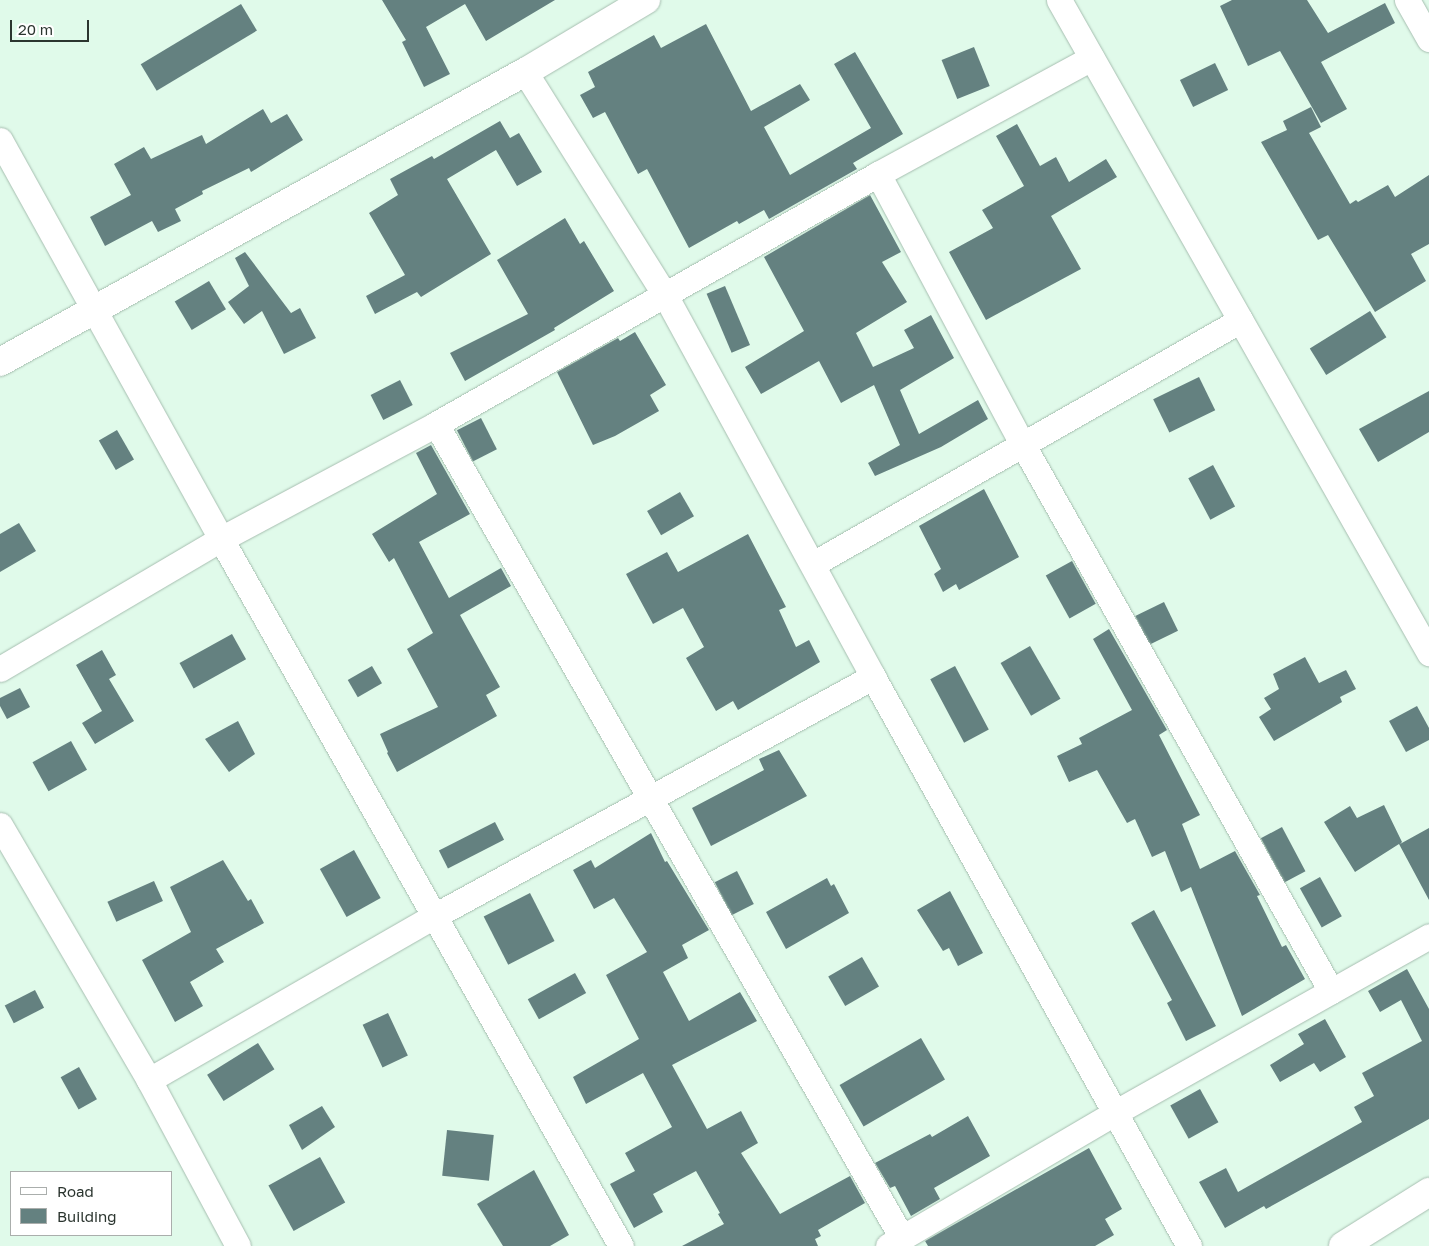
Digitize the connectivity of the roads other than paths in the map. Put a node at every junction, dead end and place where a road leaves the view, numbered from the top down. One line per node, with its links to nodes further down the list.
1 (646, 0): 6 (street)
2 (1060, 0): 5 (street)
3 (1407, 0): 4 (street)
4 (1429, 39)
5 (1092, 58): 8 (street); 11 (street)
6 (525, 72): 9 (street); 10 (street)
7 (0, 140): 10 (street)
8 (878, 174): 9 (street); 14 (street)
9 (665, 295): 13 (street); 16 (street)
10 (95, 309): 12 (street); 15 (street)
11 (1240, 320): 14 (street); 17 (street)
12 (0, 362)
13 (436, 424): 15 (street); 20 (street)
14 (1023, 445): 16 (street); 24 (street)
15 (220, 539): 18 (street); 22 (street)
16 (813, 564): 19 (street)
17 (1429, 653)
18 (0, 669)
19 (873, 677): 20 (street); 26 (street)
20 (651, 800): 22 (street); 28 (street)
21 (0, 825): 25 (street)
22 (436, 915): 25 (street); 30 (street)
23 (1429, 936): 24 (street)
24 (1331, 991): 26 (street)
25 (149, 1080): 29 (street)
26 (1116, 1112): 28 (street); 31 (street)
27 (1429, 1192): 32 (street)
28 (895, 1242)
29 (238, 1246)
30 (621, 1246)
31 (1189, 1246)
32 (1343, 1246)

